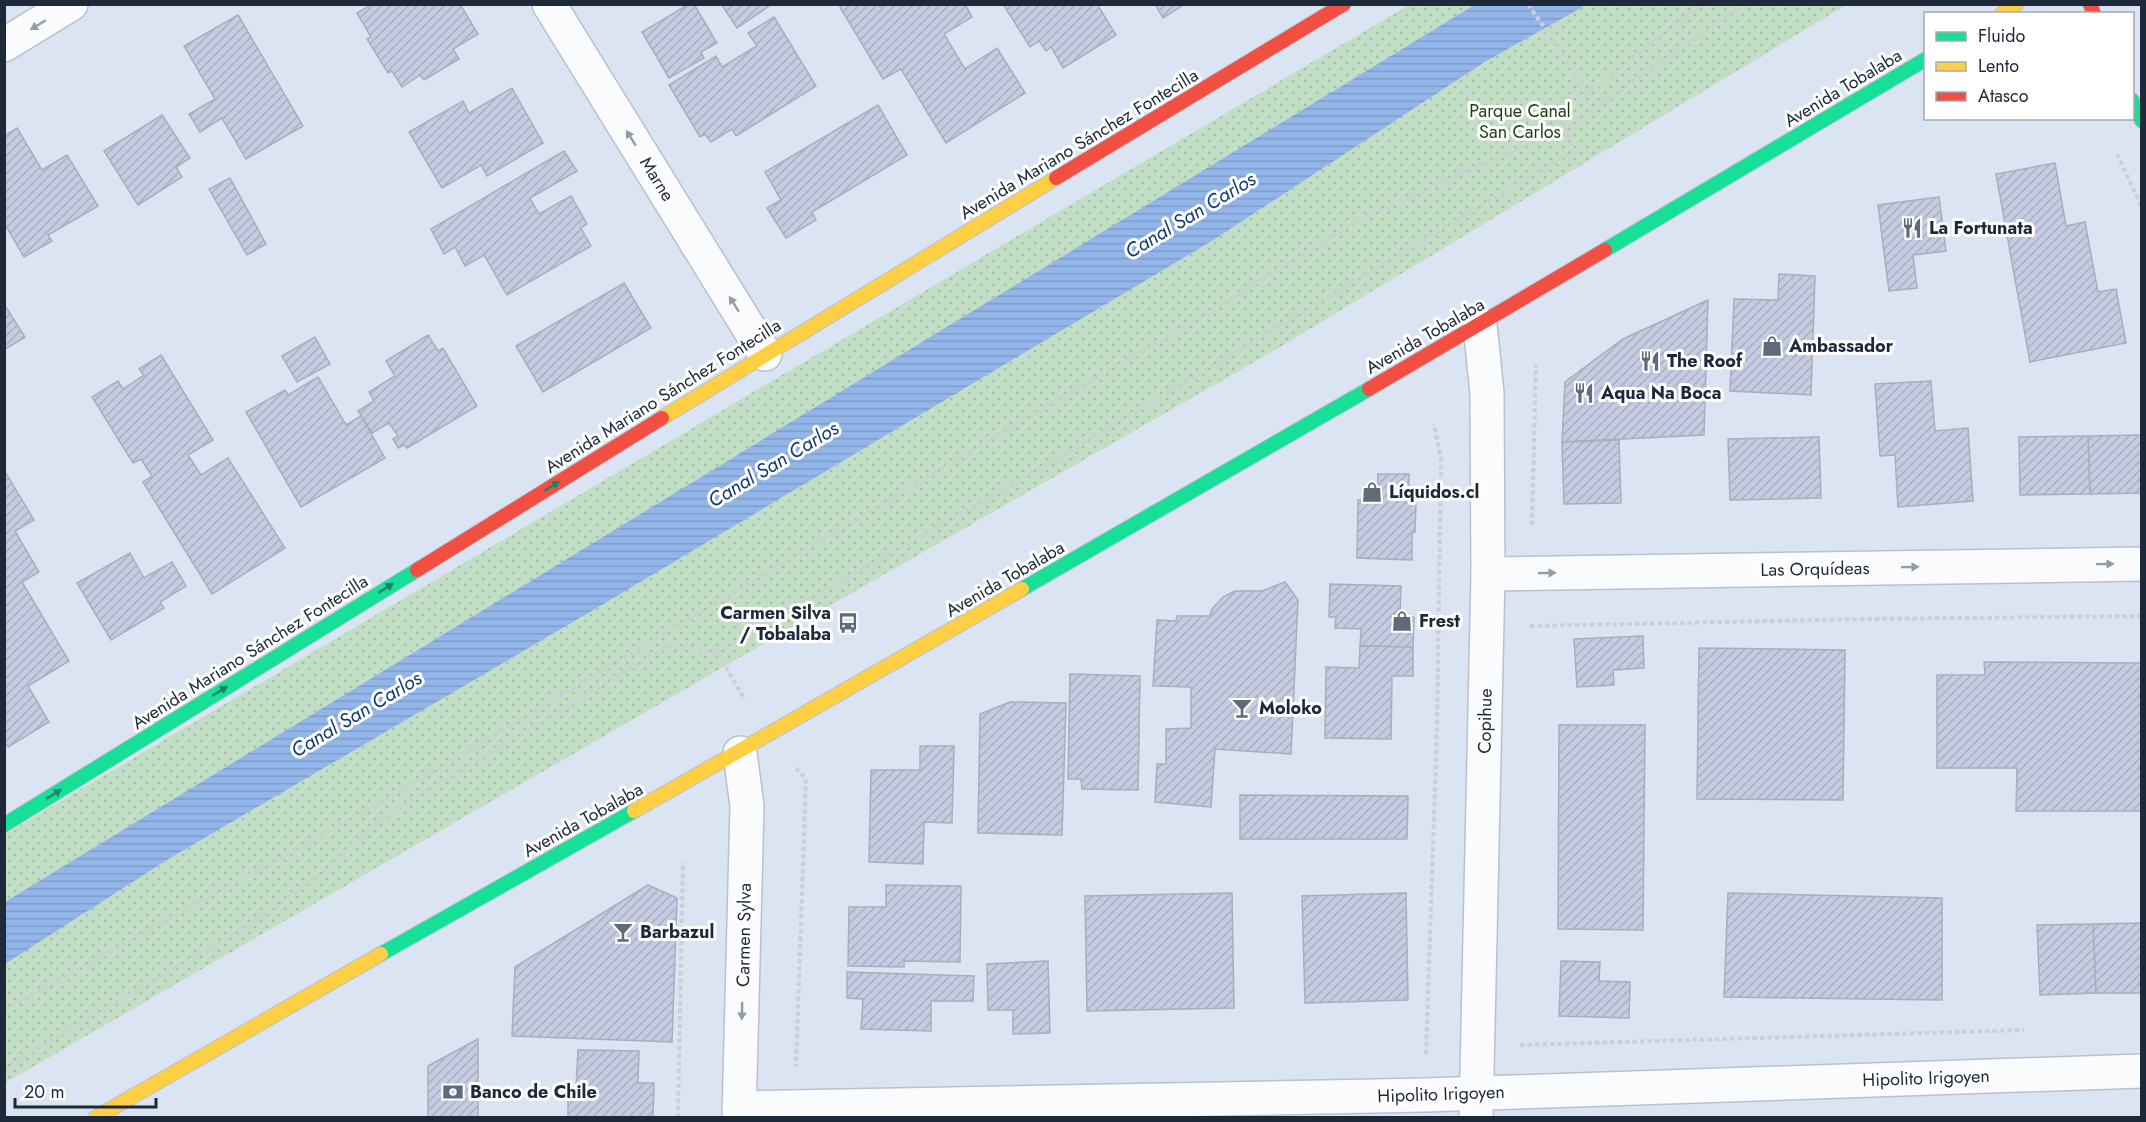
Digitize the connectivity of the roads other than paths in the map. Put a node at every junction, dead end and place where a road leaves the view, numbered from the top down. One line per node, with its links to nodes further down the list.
1 (70, 4): 4 (street, one-way to 4)
2 (549, 4): 9 (street, Marne, one-way to 2)
3 (1344, 4): 9 (main road, Avenida Mariano Sánchez Fontecilla)
4 (4, 45)
5 (1924, 60): 8 (main road, Avenida Tobalaba)
6 (2134, 102): 7 (main road)
7 (2142, 121)
8 (1480, 325): 11 (street, Copihue); 12 (main road, Avenida Tobalaba)
9 (765, 354): 13 (main road, Avenida Mariano Sánchez Fontecilla, one-way to 9)
10 (2142, 564): 11 (street, Las Orquídeas, one-way to 10)
11 (1488, 574): 15 (street, Copihue)
12 (754, 745): 16 (street, Carmen Sylva, one-way to 16); 17 (main road, Avenida Tobalaba)
13 (4, 825)
14 (2142, 1071): 15 (street, Hipolito Irigoyen)
15 (1476, 1105): 16 (street, Hipolito Irigoyen)
16 (739, 1113)
17 (95, 1118)

